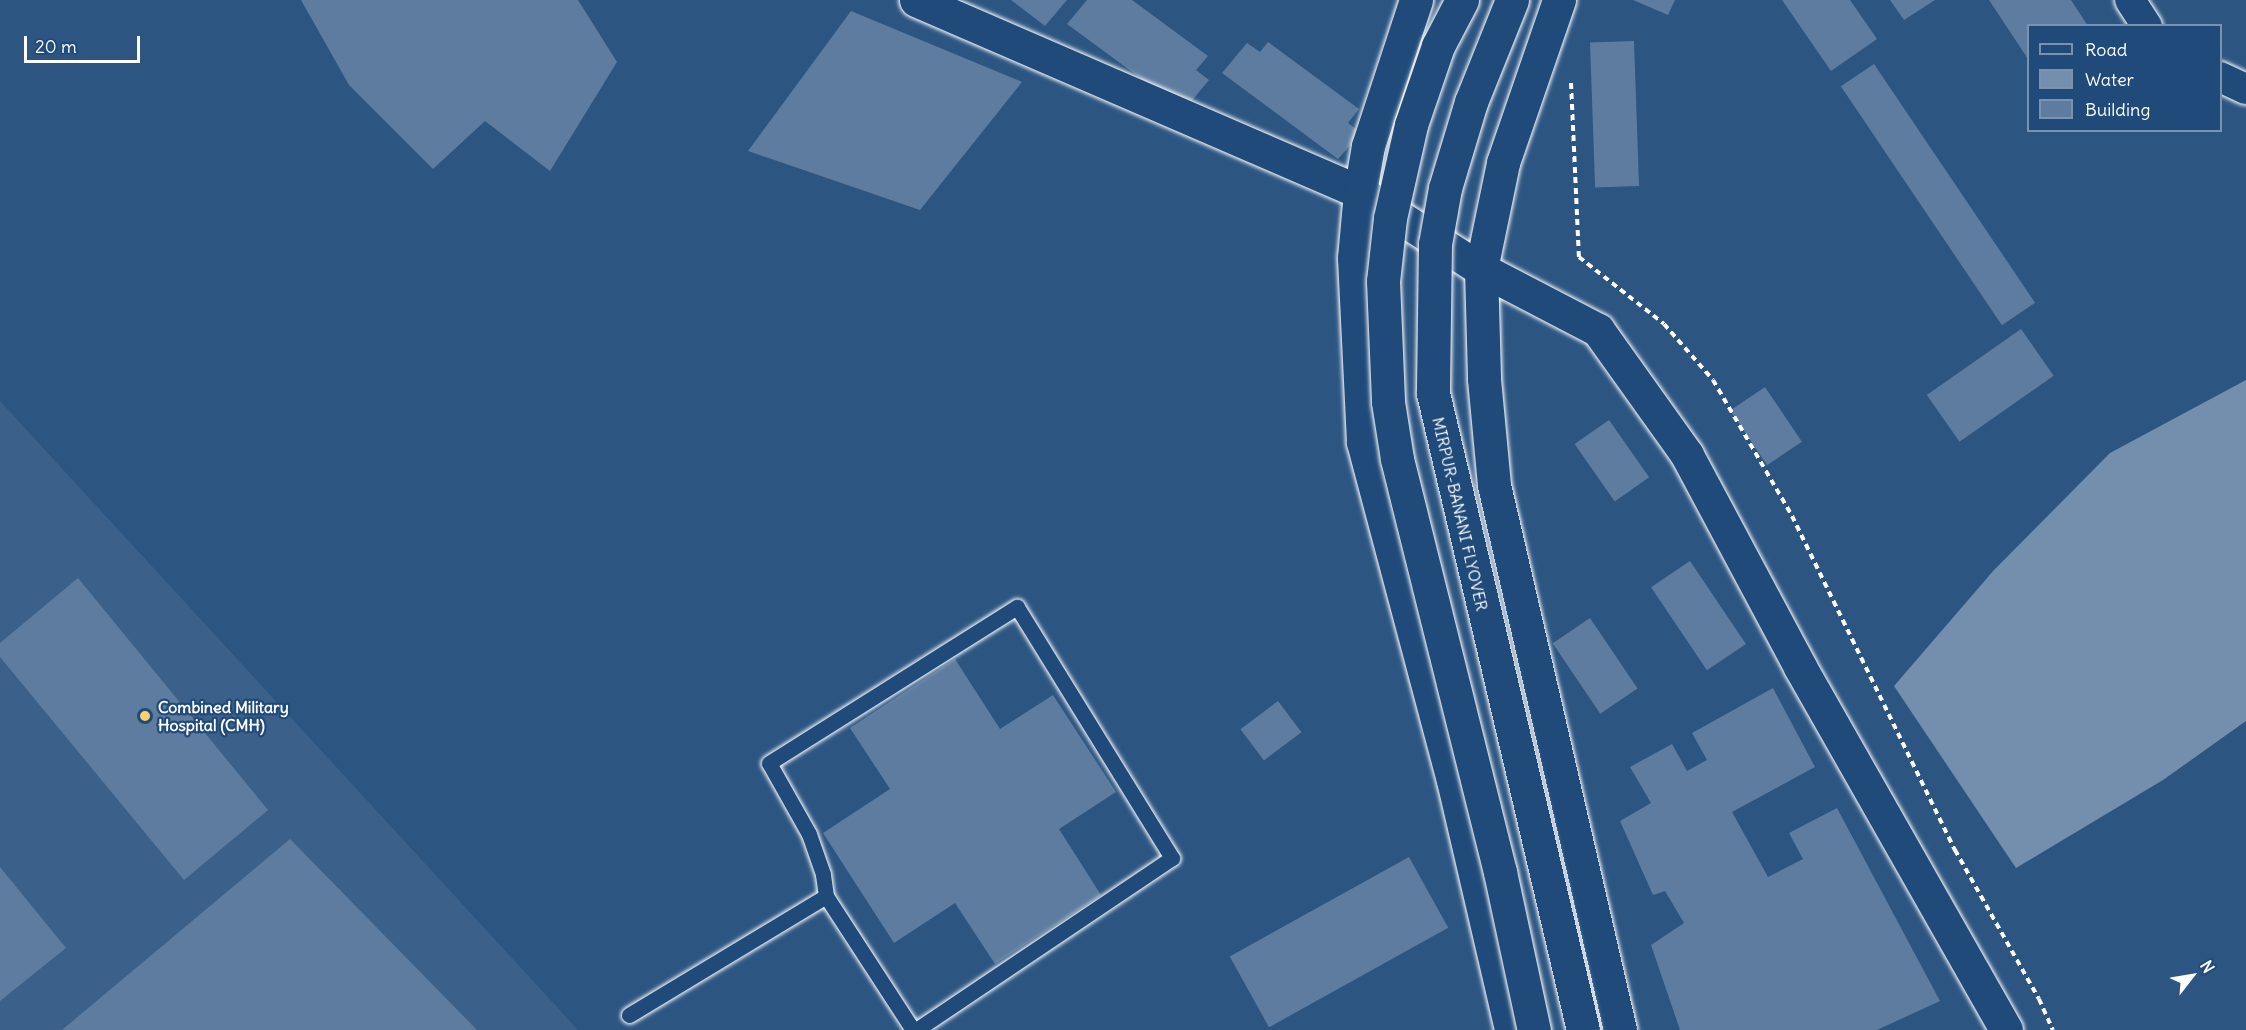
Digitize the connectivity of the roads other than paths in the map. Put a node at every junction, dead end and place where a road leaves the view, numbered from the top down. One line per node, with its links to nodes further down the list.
1 (916, 0): 10 (main road)
2 (1416, 0): 10 (main road)
3 (1462, 0): 16 (main road, bridge)
4 (1512, 0): 17 (main road, MIRPUR-BANANI FLYOVER, bridge)
5 (1559, 0): 11 (main road)
6 (2130, 0): 7 (street)
7 (2146, 24)
8 (2222, 78): 9 (street)
9 (2246, 89)
10 (1360, 192): 11 (main road); 15 (main road)
11 (1481, 268): 18 (main road); 19 (main road)
12 (826, 896): 13 (lane); 14 (lane); 14 (lane)
13 (629, 1015)
14 (915, 1030)
15 (1511, 1030)
16 (1534, 1030)
17 (1583, 1030)
18 (1620, 1030)
19 (2006, 1030)

